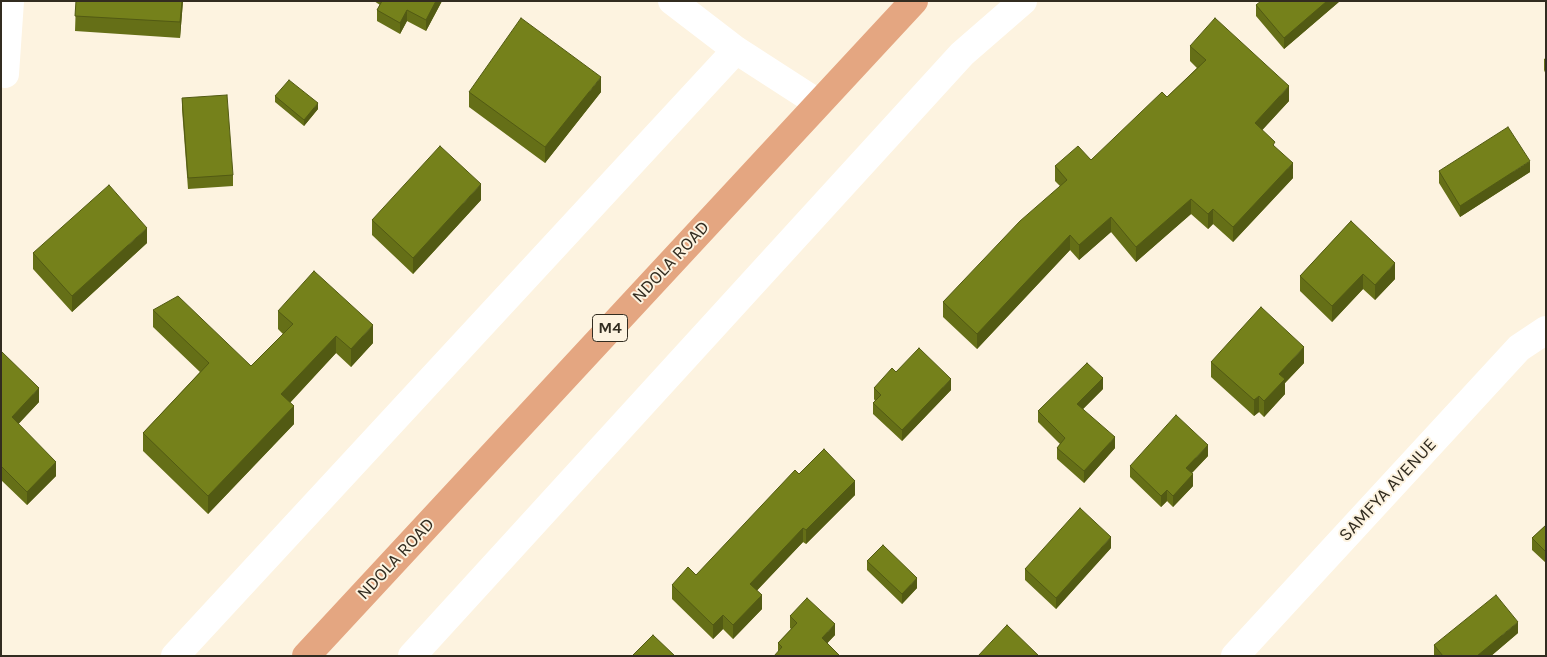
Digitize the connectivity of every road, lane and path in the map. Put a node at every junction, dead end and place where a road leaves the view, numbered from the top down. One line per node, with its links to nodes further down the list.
1 (10, 1): 6 (street)
2 (672, 1): 5 (street)
3 (914, 1): 7 (main road, NDOLA ROAD / M4)
4 (1024, 1): 11 (street)
5 (736, 50): 7 (street); 9 (street)
6 (5, 74)
7 (818, 103): 10 (main road, NDOLA ROAD / M4)
8 (1546, 330): 12 (street, SAMFYA AVENUE)
9 (175, 656)
10 (306, 656)
11 (412, 656)
12 (1235, 656)

